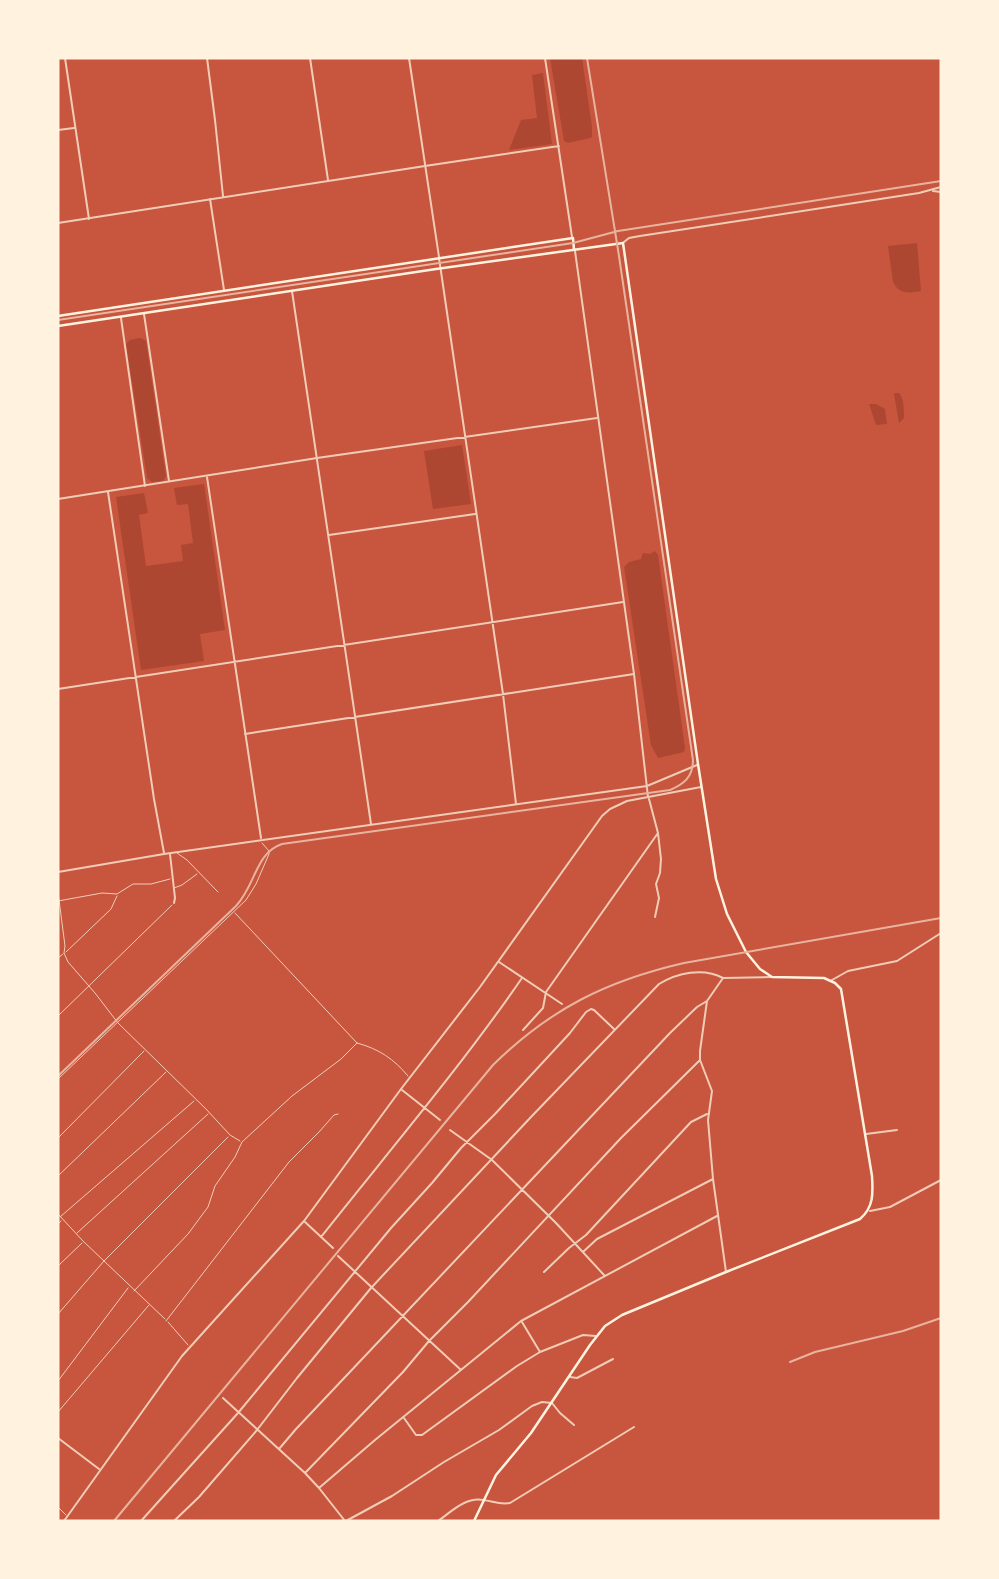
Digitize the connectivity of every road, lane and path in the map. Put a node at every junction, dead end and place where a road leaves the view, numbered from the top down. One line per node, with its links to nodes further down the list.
1 (65, 58): 6 (street)
2 (207, 58): 14 (street)
3 (310, 58): 10 (street)
4 (409, 58): 9 (street)
5 (545, 58): 8 (street)
6 (75, 128): 7 (street); 16 (street)
7 (58, 130)
8 (559, 146): 9 (street); 18 (street)
9 (425, 166): 10 (street); 21 (street)
10 (328, 181): 14 (street)
11 (941, 187): 12 (street)
12 (932, 191): 13 (street); 19 (street)
13 (941, 192)
14 (223, 197): 15 (street)
15 (210, 200): 16 (street); 24 (street)
16 (89, 219): 17 (street)
17 (58, 223)
18 (573, 238): 20 (main road); 21 (main road)
19 (623, 243): 20 (main road); 50 (main road)
20 (574, 250): 22 (main road); 30 (street)
21 (439, 258): 22 (street); 23 (main road)
22 (440, 268): 25 (main road); 31 (street)
23 (290, 281): 24 (main road); 25 (main road)
24 (224, 291): 27 (main road)
25 (292, 291): 26 (main road); 32 (street)
26 (144, 313): 28 (main road); 34 (street)
27 (58, 316)
28 (121, 317): 29 (main road); 35 (street)
29 (58, 326)
30 (598, 418): 31 (street); 40 (street)
31 (465, 436): 32 (street); 38 (street)
32 (317, 458): 33 (street); 39 (street)
33 (207, 476): 34 (street); 43 (street)
34 (169, 482): 35 (street)
35 (145, 486): 36 (street)
36 (108, 491): 37 (street); 45 (street)
37 (58, 499)
38 (476, 514): 39 (street); 41 (street)
39 (329, 535): 42 (street)
40 (624, 602): 41 (street); 44 (street)
41 (492, 622): 42 (street); 47 (street)
42 (345, 646): 43 (street); 48 (street)
43 (234, 663): 45 (street); 49 (street)
44 (634, 674): 47 (street); 51 (street)
45 (137, 678): 46 (street); 60 (street)
46 (58, 689)
47 (503, 694): 48 (street); 54 (street)
48 (356, 718): 49 (street); 55 (street)
49 (245, 734): 57 (street)
50 (698, 764): 51 (street); 52 (main road)
51 (647, 786): 53 (street); 54 (street)
52 (701, 788): 53 (street); 78 (main road)
53 (649, 797): 56 (street); 77 (street)
54 (516, 805): 55 (street)
55 (372, 825): 57 (street)
56 (658, 833): 71 (street); 83 (street)
57 (261, 841): 59 (street); 70 (lane)
58 (170, 853): 59 (street); 60 (street); 63 (street)
59 (176, 853): 62 (lane)
60 (164, 854): 61 (street)
61 (58, 872)
62 (199, 872): 64 (lane); 66 (lane)
63 (173, 878): 64 (street); 67 (lane)
64 (174, 888): 69 (street)
65 (58, 892): 68 (lane)
66 (218, 892)
67 (117, 894): 68 (lane); 75 (lane)
68 (58, 900): 73 (lane)
69 (174, 903): 82 (lane)
70 (234, 911): 87 (lane); 90 (lane)
71 (655, 917)
72 (941, 933): 81 (street)
73 (63, 936): 74 (lane); 75 (lane)
74 (58, 937)
75 (64, 953): 76 (lane); 82 (lane)
76 (58, 958)
77 (499, 961): 79 (street); 94 (street)
78 (772, 977): 80 (street); 81 (main road)
79 (522, 978): 83 (street); 98 (street)
80 (723, 978): 84 (street); 89 (street)
81 (831, 981): 105 (main road)
82 (89, 985): 86 (lane); 87 (lane)
83 (546, 992): 85 (street); 88 (street)
84 (707, 1000): 92 (street); 114 (street)
85 (562, 1004)
86 (59, 1014)
87 (118, 1023): 91 (lane); 95 (lane)
88 (523, 1030)
89 (615, 1030): 109 (street); 110 (street)
90 (357, 1043): 94 (lane); 108 (lane)
91 (146, 1050): 93 (lane); 107 (lane)
92 (700, 1060): 101 (street); 117 (street)
93 (167, 1071): 97 (lane); 111 (lane)
94 (410, 1077): 96 (street)
95 (58, 1079)
96 (401, 1089): 98 (street); 120 (street)
97 (196, 1100): 99 (lane); 119 (lane)
98 (425, 1108): 102 (street); 123 (street)
99 (209, 1112): 106 (lane); 122 (lane)
100 (338, 1114): 141 (lane)
101 (708, 1114): 112 (street); 125 (street)
102 (440, 1120)
103 (450, 1130): 109 (street)
104 (897, 1130): 105 (street)
105 (865, 1134): 115 (main road)
106 (230, 1135): 108 (lane); 129 (lane)
107 (58, 1138)
108 (242, 1142): 137 (lane)
109 (467, 1142): 110 (street); 131 (street)
110 (492, 1160): 114 (street); 136 (street)
111 (58, 1176)
112 (712, 1179): 118 (street); 127 (street)
113 (941, 1180): 115 (street)
114 (523, 1190): 117 (street); 140 (street)
115 (869, 1211): 133 (main road)
116 (58, 1214): 119 (lane)
117 (549, 1216): 125 (street); 144 (street)
118 (717, 1216): 133 (street); 134 (street)
119 (62, 1218): 121 (lane); 122 (lane)
120 (304, 1221): 123 (street); 145 (street)
121 (58, 1224)
122 (77, 1233): 124 (lane)
123 (321, 1237): 126 (street)
124 (83, 1241): 129 (lane); 130 (lane)
125 (575, 1243): 127 (street); 132 (street)
126 (333, 1248)
127 (583, 1252): 134 (street)
128 (338, 1256): 131 (street)
129 (104, 1261): 135 (lane); 139 (lane)
130 (58, 1266)
131 (355, 1271): 136 (street); 154 (street)
132 (544, 1272)
133 (726, 1272): 143 (main road)
134 (604, 1275): 142 (street)
135 (129, 1286): 137 (lane); 150 (lane)
136 (371, 1288): 140 (street); 158 (street)
137 (134, 1291): 138 (lane)
138 (149, 1305): 141 (lane); 153 (lane)
139 (58, 1314)
140 (402, 1316): 144 (street); 160 (street)
141 (166, 1321): 145 (lane)
142 (521, 1321): 146 (street); 148 (street)
143 (596, 1336): 146 (street); 149 (main road)
144 (429, 1341): 148 (street); 162 (street)
145 (190, 1347): 161 (street)
146 (540, 1352): 155 (street)
147 (613, 1359): 149 (street)
148 (461, 1370): 155 (street)
149 (569, 1377): 152 (main road)
150 (58, 1381)
151 (223, 1398): 154 (street)
152 (552, 1403): 156 (street); 164 (main road); 170 (street)
153 (58, 1412)
154 (238, 1413): 158 (street); 168 (street)
155 (403, 1417): 163 (street)
156 (574, 1425)
157 (634, 1427): 164 (street)
158 (257, 1430): 160 (street); 169 (street)
159 (58, 1438): 161 (street)
160 (279, 1449): 162 (street)
161 (100, 1469): 166 (street)
162 (305, 1474): 163 (street)
163 (319, 1488): 170 (street)
164 (484, 1500): 171 (street); 172 (main road)
165 (58, 1507): 166 (lane)
166 (68, 1517): 167 (street)
167 (64, 1521)
168 (141, 1521)
169 (174, 1521)
170 (346, 1521)
171 (438, 1521)
172 (474, 1521)

